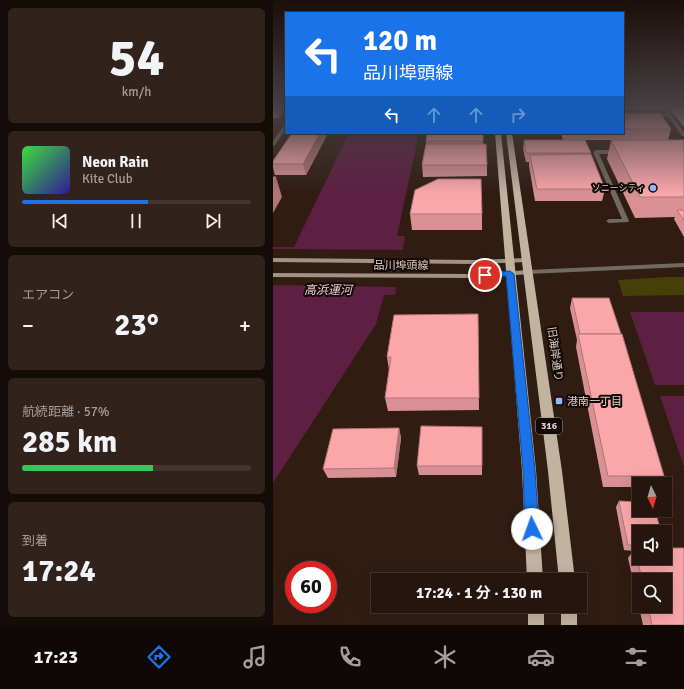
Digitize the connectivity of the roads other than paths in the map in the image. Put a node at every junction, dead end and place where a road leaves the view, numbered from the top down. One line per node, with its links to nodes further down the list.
1 (498, 136): 8 (main road, 316)
2 (509, 136): 7 (main road, 旧海岸通り / 316)
3 (628, 152): 4 (street)
4 (609, 221)
5 (273, 260): 8 (main road, 品川埠頭線)
6 (684, 265): 7 (street)
7 (527, 266): 8 (main road, 品川埠頭線); 8 (main road, 品川埠頭線); 11 (main road, 旧海岸通り / 316)
8 (509, 267): 9 (main road, 品川埠頭線); 10 (main road, 316)
9 (273, 275)
10 (535, 573)
11 (566, 573)
12 (536, 613): 14 (main road)
13 (569, 613): 15 (main road)
14 (536, 625)
15 (569, 625)

